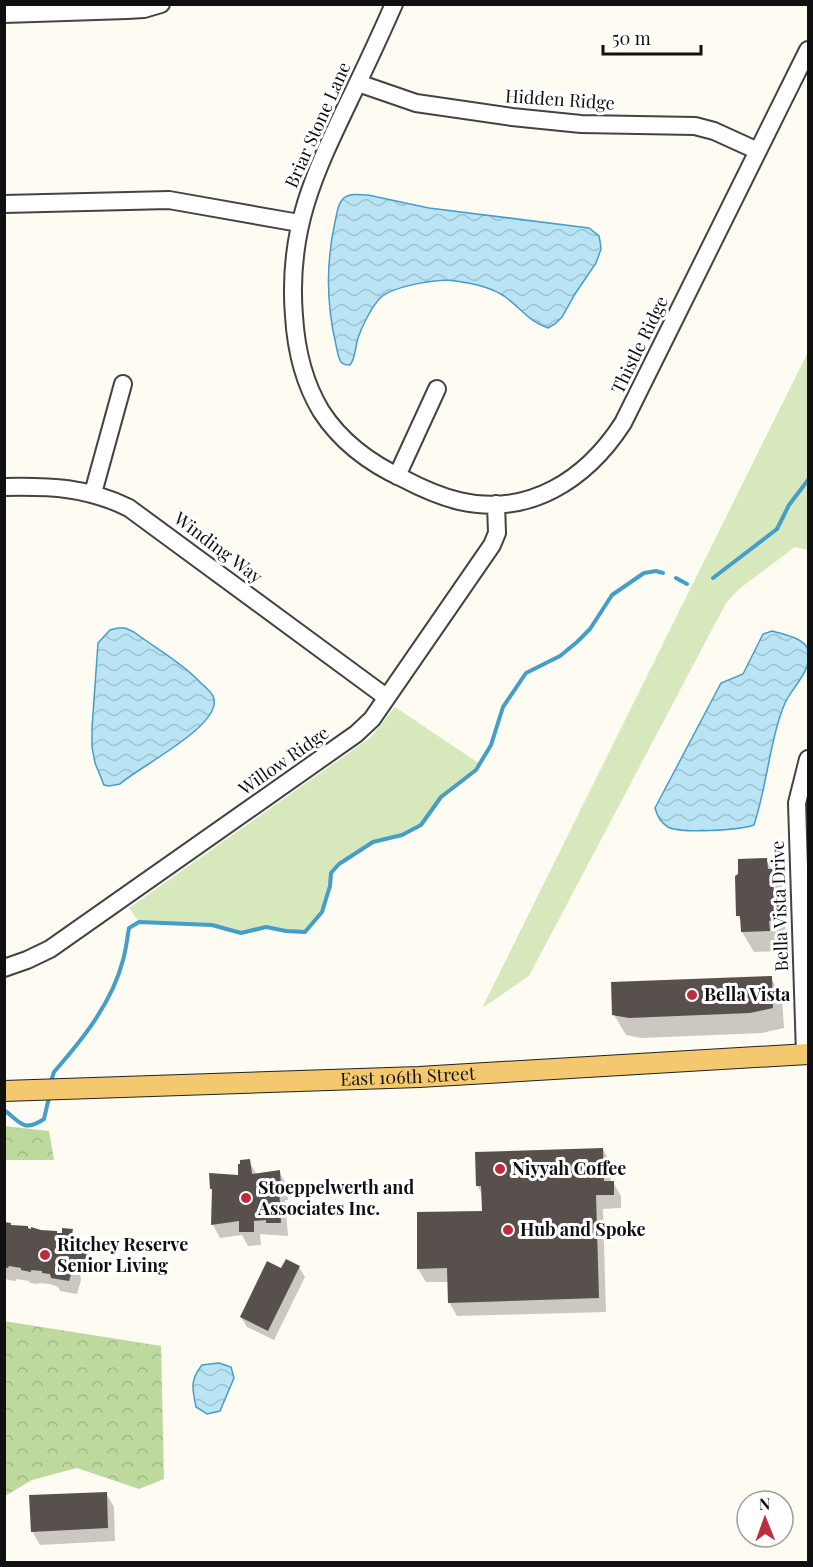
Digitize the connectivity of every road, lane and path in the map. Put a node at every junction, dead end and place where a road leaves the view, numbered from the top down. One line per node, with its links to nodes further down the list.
1 (161, 4): 3 (street)
2 (394, 4): 5 (street, Briar Stone Lane)
3 (4, 14)
4 (808, 50): 6 (street, Thistle Ridge)
5 (358, 83): 6 (street, Hidden Ridge); 8 (street, Briar Stone Lane)
6 (758, 151): 14 (street, Thistle Ridge)
7 (4, 204): 8 (street)
8 (300, 223): 11 (street, Briar Stone Lane)
9 (123, 384): 13 (street)
10 (437, 389): 11 (street)
11 (397, 476): 14 (street, Thistle Ridge)
12 (4, 487): 13 (street, Winding Way)
13 (93, 493): 15 (street, Winding Way)
14 (496, 504): 15 (street, Willow Ridge)
15 (386, 697): 17 (street, Willow Ridge)
16 (808, 759): 18 (street, Bella Vista Drive)
17 (4, 968)
18 (807, 1054): 19 (main road, East 106th Street)
19 (4, 1091)

